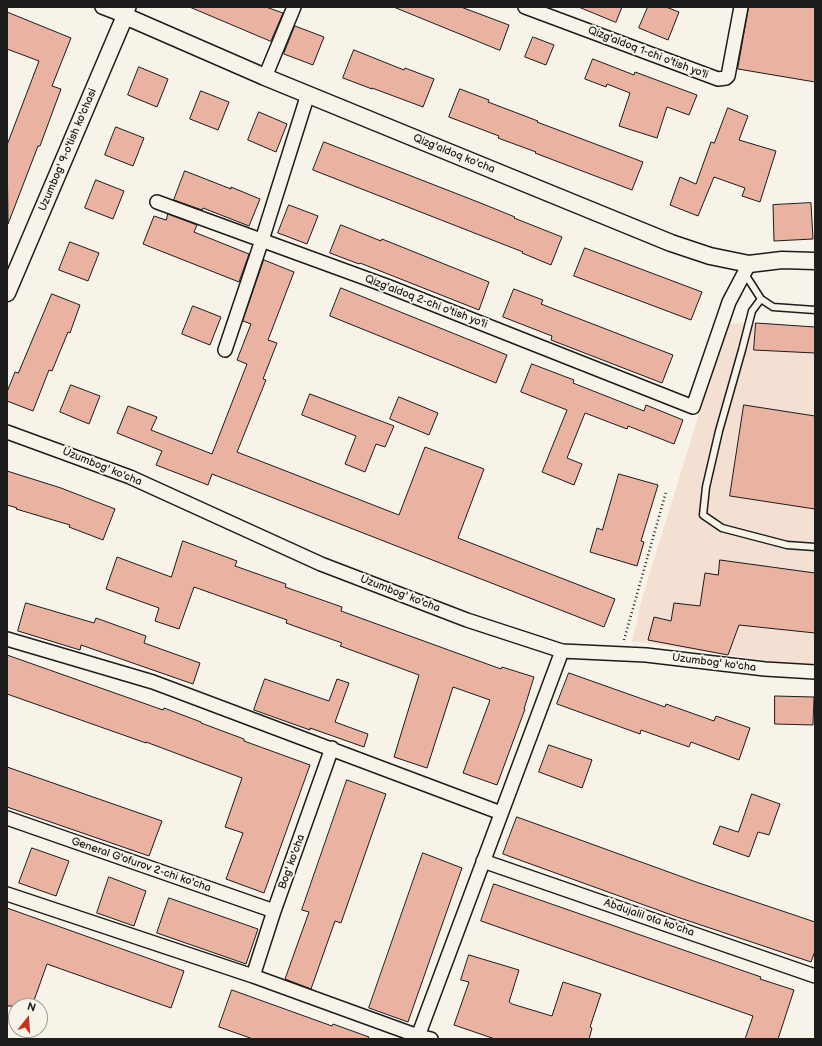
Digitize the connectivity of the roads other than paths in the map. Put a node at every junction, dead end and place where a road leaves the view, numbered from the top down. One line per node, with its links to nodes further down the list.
1 (102, 7): 5 (street, Qizg'aldoq ko'cha)
2 (294, 7): 6 (street)
3 (741, 7): 4 (street, Qizg'aldoq 1-chi o'tish yo'li)
4 (529, 8)
5 (127, 12): 6 (street, Qizg'aldoq ko'cha); 12 (street, Uzumbog' 9-o'tish ko'chasi)
6 (265, 77): 7 (street, Qizg'aldoq ko'cha)
7 (308, 94): 9 (street); 11 (street, Qizg'aldoq ko'cha)
8 (158, 202): 9 (street, Qizg'aldoq 2-chi o'tish yo'li)
9 (262, 240): 11 (street, Qizg'aldoq 2-chi o'tish yo'li); 15 (street)
10 (815, 261): 11 (street, Qizg'aldoq ko'cha)
11 (747, 269): 13 (lane)
12 (7, 293)
13 (761, 299): 14 (lane); 17 (lane)
14 (815, 310)
15 (225, 350)
16 (7, 432): 19 (street, Uzumbog' ko'cha)
17 (815, 547)
18 (7, 639): 21 (street)
19 (562, 651): 20 (street, Uzumbog' ko'cha); 22 (street)
20 (815, 672)
21 (332, 748): 22 (street); 26 (street, Bog' ko'cha)
22 (501, 813): 24 (street)
23 (8, 823): 26 (street, General G'ofurov 2-chi ko'cha)
24 (483, 861): 28 (street, Abdujalil ota ko'cha); 29 (street)
25 (7, 894): 27 (street)
26 (274, 911): 27 (street, Bog' ko'cha)
27 (253, 976): 29 (street)
28 (815, 976)
29 (417, 1037): 30 (street)
30 (431, 1039)

